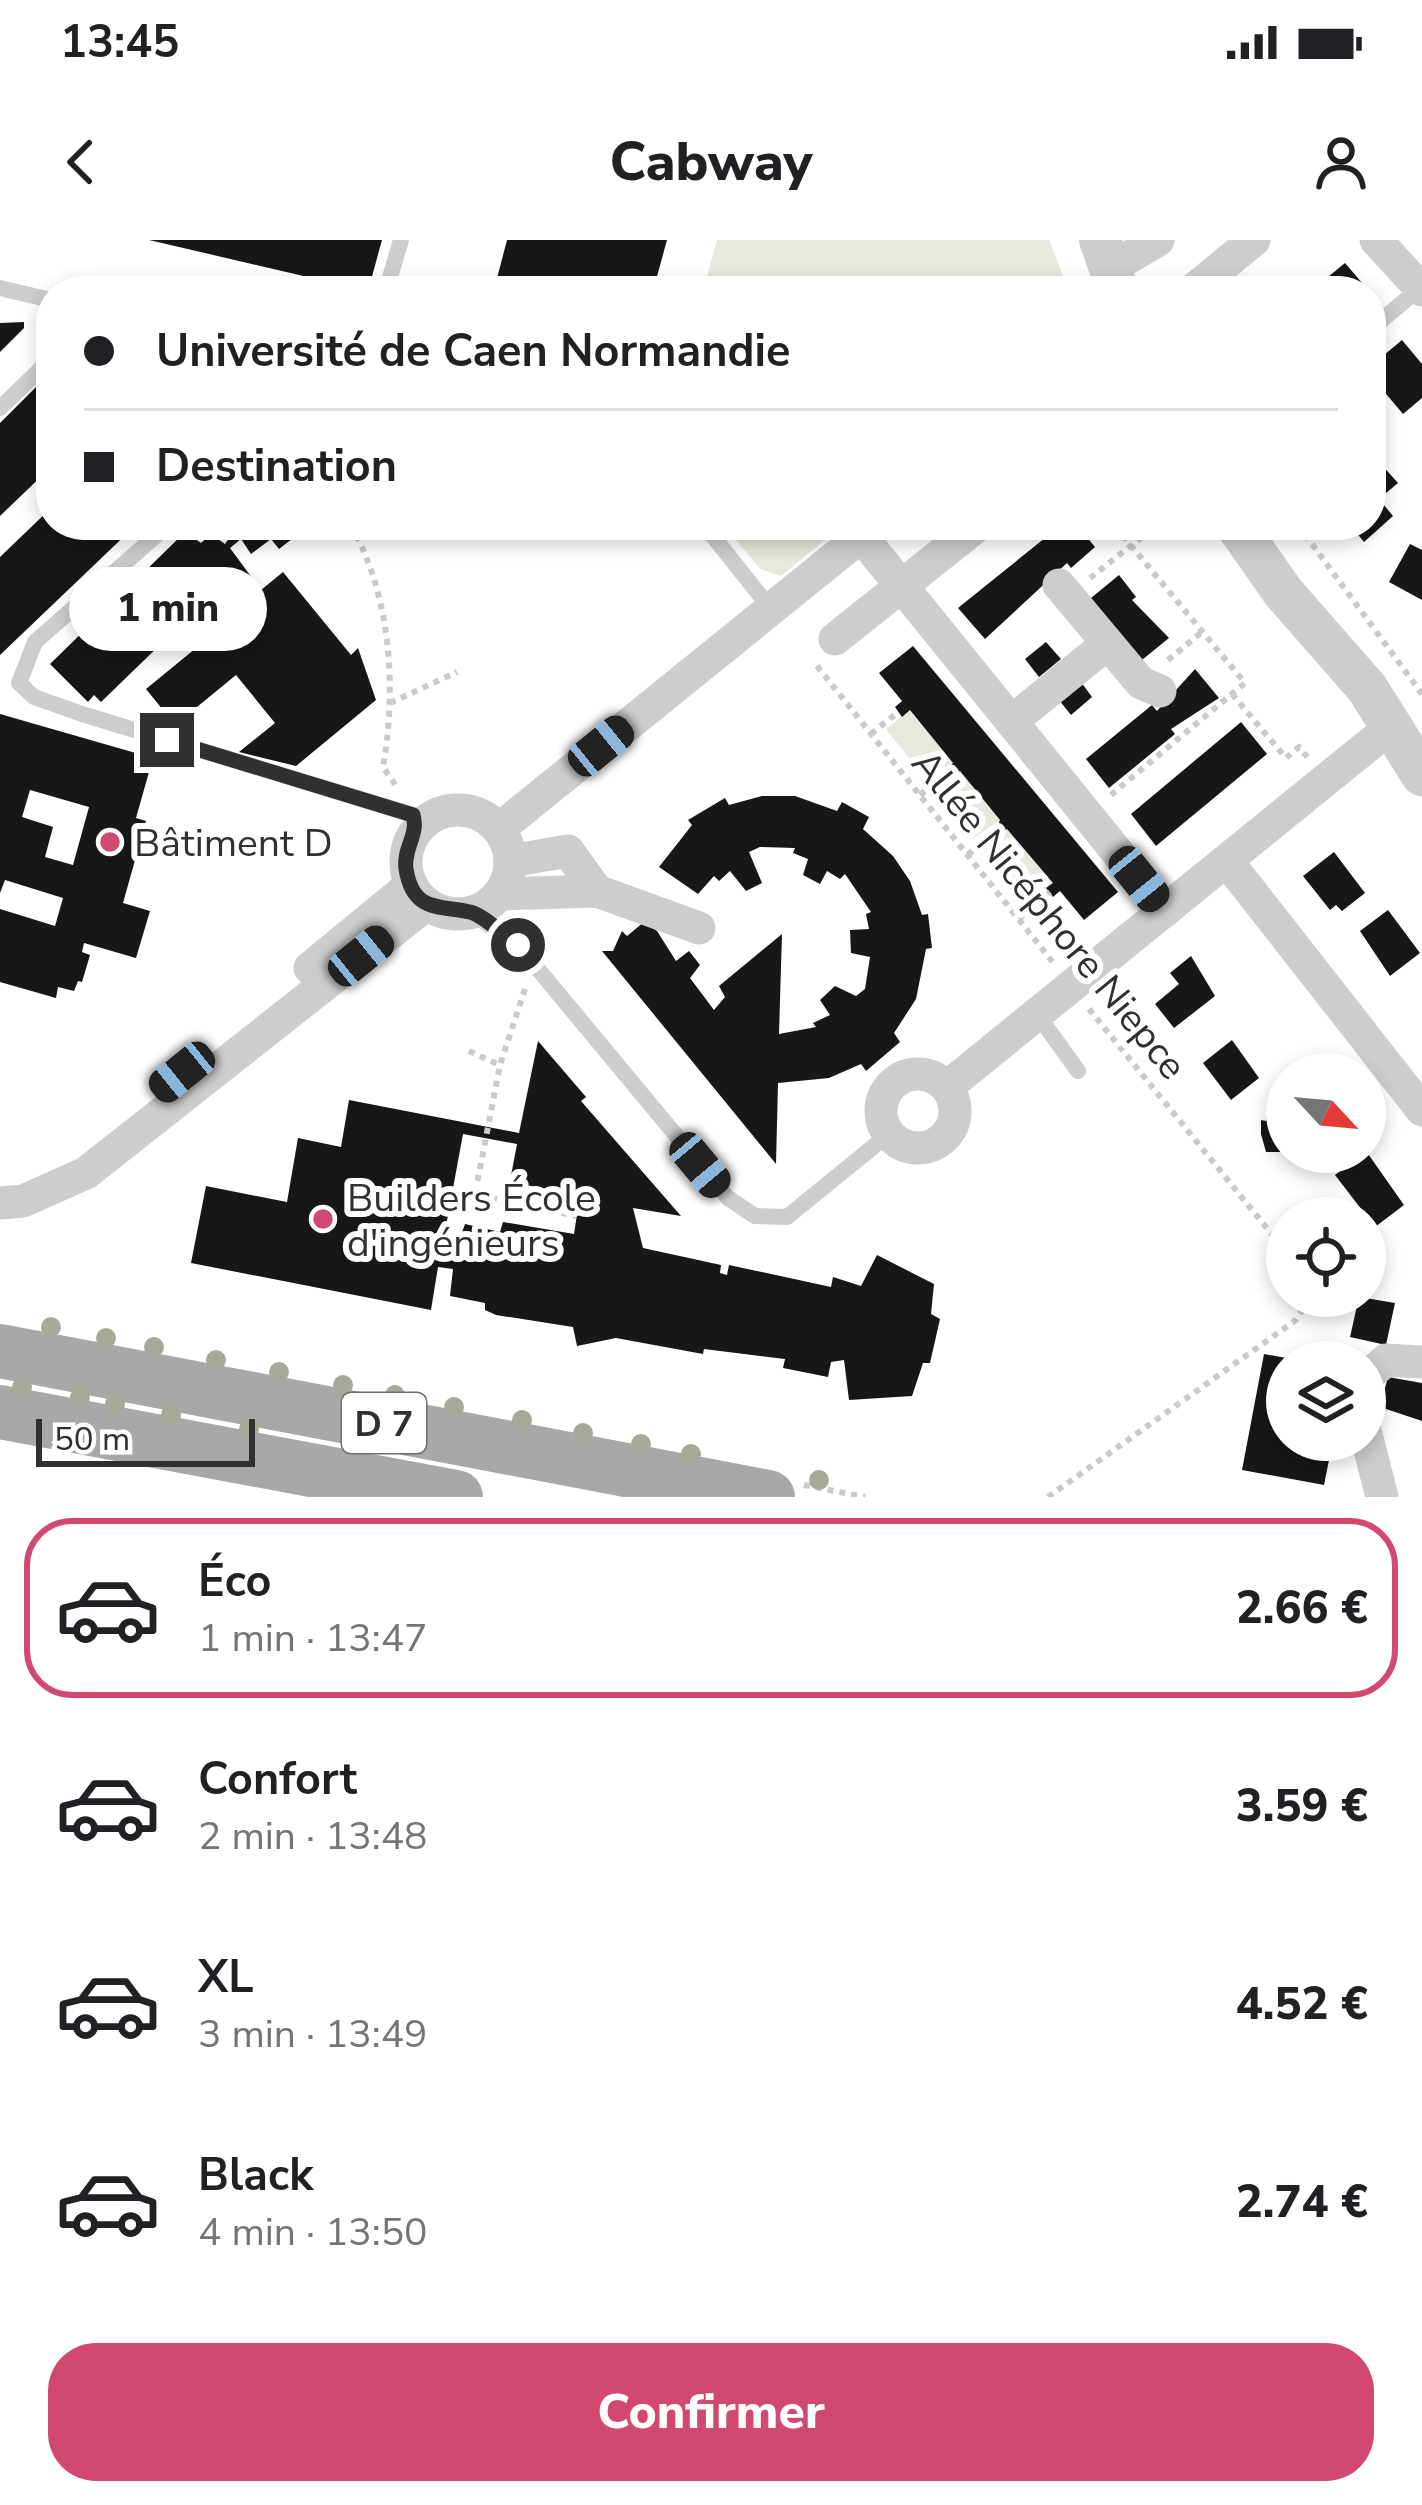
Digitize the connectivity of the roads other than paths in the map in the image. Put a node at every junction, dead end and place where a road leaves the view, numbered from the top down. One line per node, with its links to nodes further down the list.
1 (401, 240): 6 (lane)
2 (1158, 240): 5 (street)
3 (1254, 240): 7 (street)
4 (1376, 240): 9 (street)
5 (1109, 267)
6 (390, 276)
7 (1210, 276)
8 (0, 288): 10 (lane)
9 (1421, 289): 11 (lane)
10 (36, 296)
11 (1386, 317)
12 (36, 373): 13 (lane)
13 (0, 408)
14 (151, 540): 29 (lane)
15 (716, 540): 22 (lane)
16 (856, 540): 22 (street)
17 (874, 540): 20 (street)
18 (959, 540): 20 (street)
19 (1246, 540): 27 (street)
20 (902, 586): 24 (street); 26 (street)
21 (1064, 590): 23 (street)
22 (771, 609): 30 (street)
23 (1107, 644): 25 (street); 26 (street)
24 (825, 652)
25 (1150, 687)
26 (1012, 721): 35 (street)
27 (1391, 728): 28 (street); 31 (street)
28 (1422, 775)
29 (415, 822): 30 (street); 33 (street)
30 (505, 845): 32 (street); 34 (street)
31 (1227, 860): 35 (street); 41 (street)
32 (597, 891): 34 (street); 37 (street)
33 (419, 894): 36 (street); 43 (street); 44 (street)
34 (499, 894): 36 (street)
35 (1165, 911): 38 (street)
36 (470, 912): 42 (lane)
37 (699, 928)
38 (1037, 1014): 39 (lane); 40 (street)
39 (1078, 1071)
40 (947, 1087): 42 (street); 42 (street)
41 (1422, 1110)
42 (890, 1134)
43 (0, 1181)
44 (0, 1204)
45 (0, 1352): 51 (main road, D 7)
46 (1386, 1360): 47 (street)
47 (1422, 1362)
48 (0, 1412): 50 (main road, D 7)
49 (1373, 1461): 52 (street)
50 (456, 1497)
51 (768, 1497)
52 (1382, 1497)

